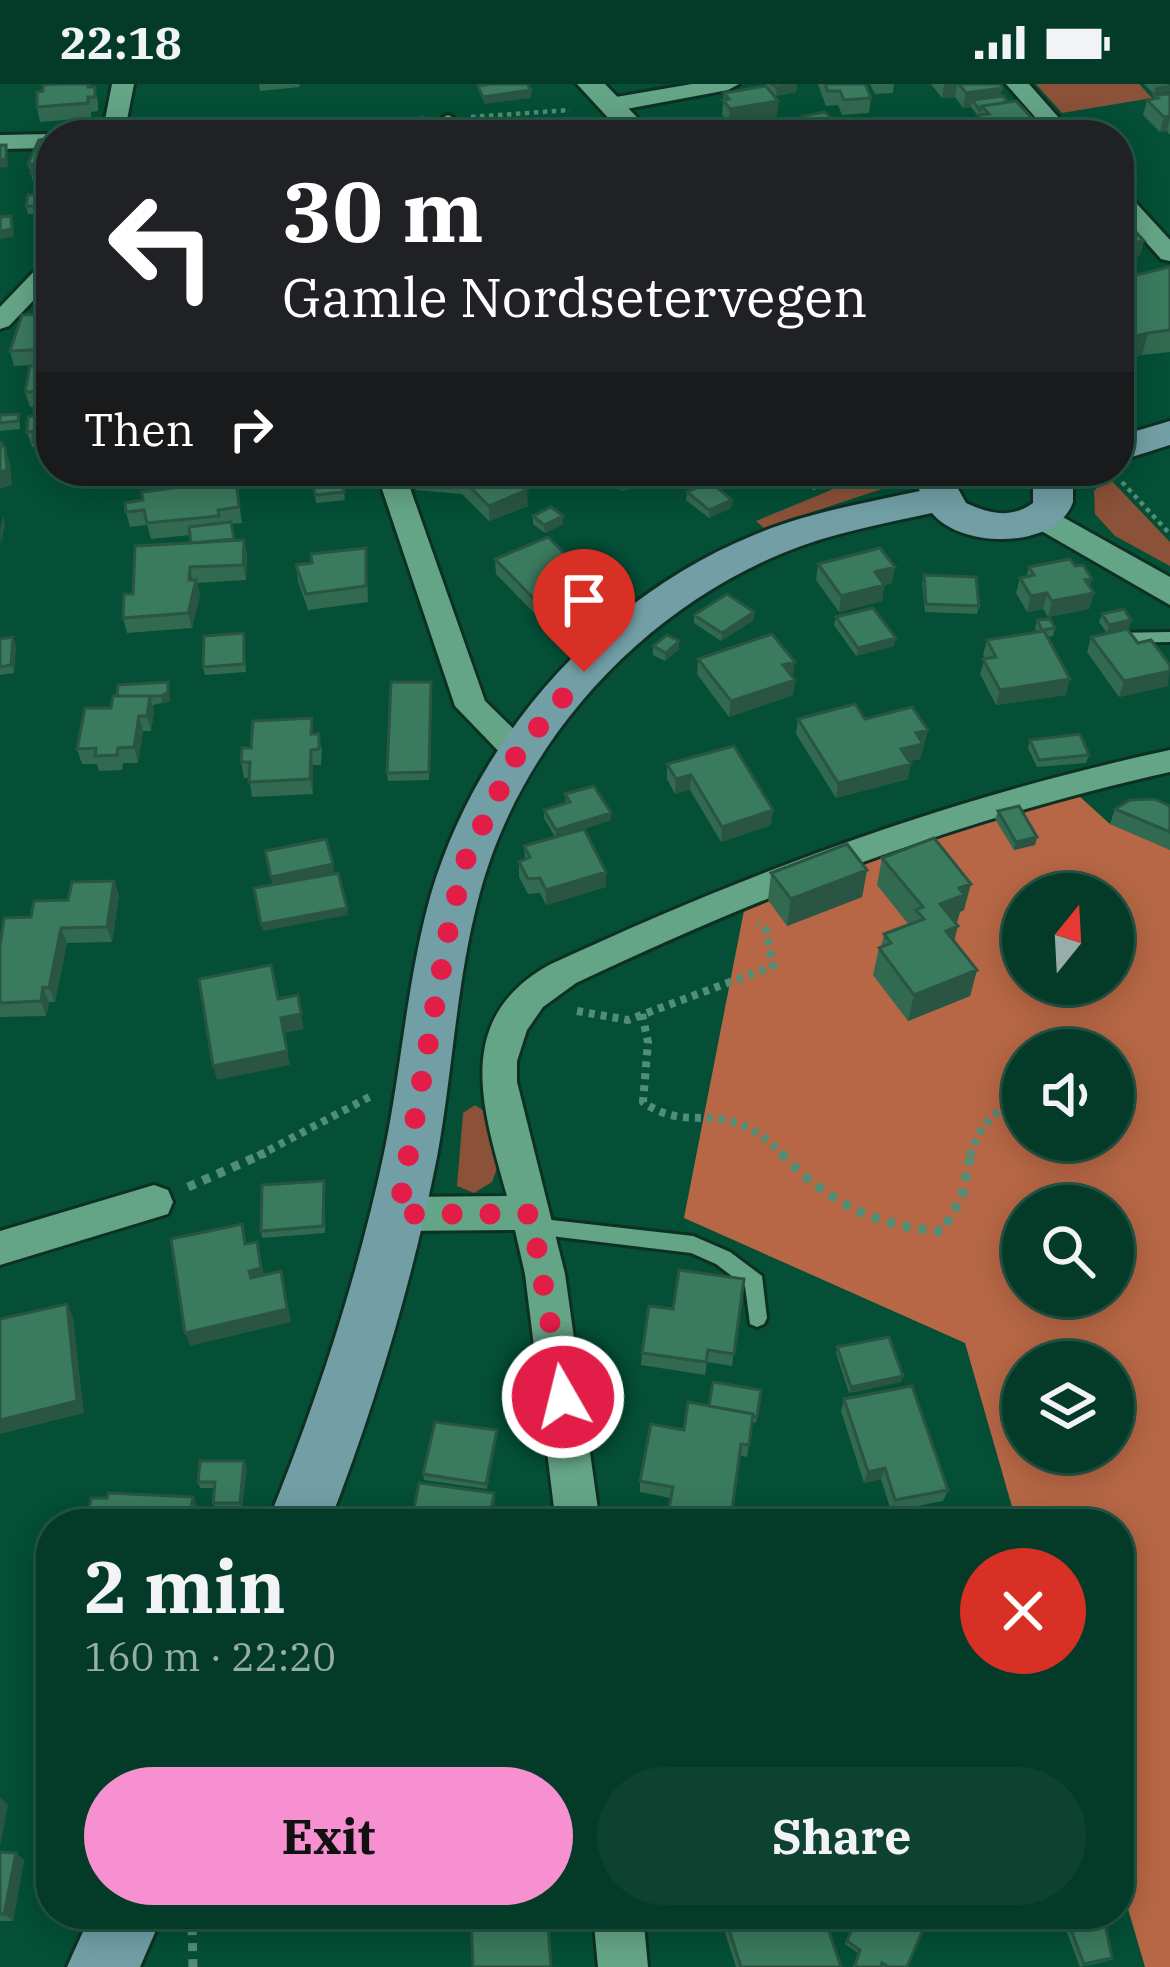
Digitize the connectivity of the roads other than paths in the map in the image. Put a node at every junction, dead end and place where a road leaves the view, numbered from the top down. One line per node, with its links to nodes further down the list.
1 (123, 84): 6 (street)
2 (590, 84): 5 (street)
3 (728, 84): 5 (street)
4 (1017, 84): 8 (street)
5 (610, 105): 7 (street)
6 (116, 120)
7 (625, 120)
8 (1049, 120)
9 (36, 141): 10 (street)
10 (0, 142)
11 (1134, 214): 12 (street)
12 (1170, 254)
13 (36, 284): 14 (street)
14 (0, 321)
15 (1170, 432): 16 (main road)
16 (1134, 444)
17 (395, 486): 25 (street)
18 (938, 486): 25 (main road)
19 (942, 486): 21 (main road)
20 (1052, 486): 21 (main road)
21 (1042, 517): 22 (street)
22 (1170, 593)
23 (1105, 638): 24 (lane)
24 (1170, 638)
25 (518, 752): 28 (main road)
26 (1170, 761): 29 (street)
27 (154, 1202): 30 (street)
28 (398, 1214): 29 (street); 32 (main road)
29 (533, 1220): 31 (lane); 33 (street)
30 (0, 1247)
31 (757, 1318)
32 (303, 1509)
33 (576, 1509)
34 (121, 1929): 36 (main road)
35 (619, 1929): 37 (street)
36 (103, 1967)
37 (623, 1967)

